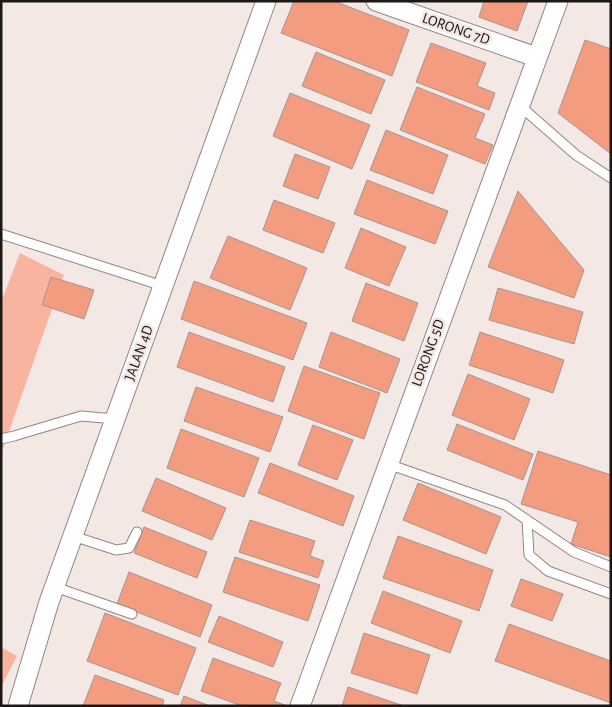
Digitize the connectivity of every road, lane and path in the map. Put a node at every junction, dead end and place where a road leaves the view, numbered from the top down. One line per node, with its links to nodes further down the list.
1 (266, 1): 8 (street, JALAN 4D)
2 (376, 1): 4 (street, LORONG 7D)
3 (558, 1): 4 (street, LORONG 5D)
4 (536, 57): 5 (street, LORONG 5D)
5 (519, 105): 6 (lane); 11 (street, LORONG 5D)
6 (611, 178)
7 (1, 234): 8 (lane)
8 (163, 286): 9 (street, JALAN 4D)
9 (115, 419): 10 (lane); 14 (street, JALAN 4D)
10 (1, 439)
11 (388, 464): 12 (lane); 20 (street, LORONG 5D)
12 (527, 520): 15 (lane); 17 (lane)
13 (137, 532): 14 (lane)
14 (73, 536): 16 (street, JALAN 4D)
15 (611, 567)
16 (55, 587): 18 (lane); 19 (street, JALAN 4D)
17 (611, 594)
18 (132, 614)
19 (18, 706)
20 (300, 706)

